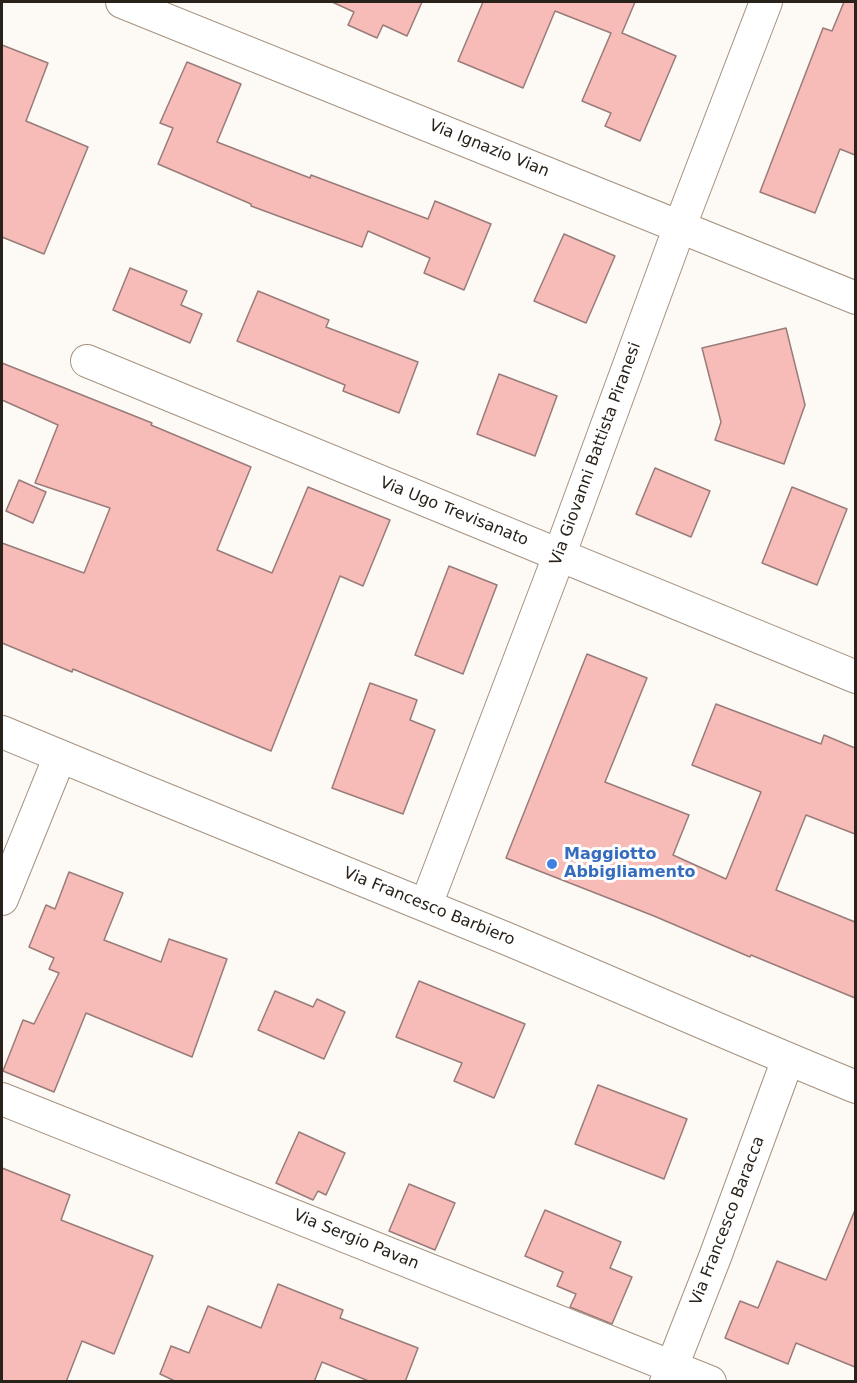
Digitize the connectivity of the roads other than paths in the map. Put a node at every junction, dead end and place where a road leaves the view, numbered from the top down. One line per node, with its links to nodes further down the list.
1 (122, 2): 3 (street, Via Ignazio Vian)
2 (766, 2): 3 (street, Via Giovanni Battista Piranesi)
3 (680, 226): 4 (street, Via Ignazio Vian); 6 (street, Via Giovanni Battista Piranesi)
4 (855, 298)
5 (87, 361): 6 (street, Via Ugo Trevisanato)
6 (559, 556): 7 (street, Via Ugo Trevisanato); 11 (street, Via Giovanni Battista Piranesi)
7 (855, 677)
8 (2, 732): 9 (street, Via Francesco Barbiero)
9 (60, 756): 10 (street); 11 (street, Via Francesco Barbiero)
10 (2, 899)
11 (426, 905): 12 (street, Via Francesco Barbiero)
12 (788, 1059): 13 (street, Via Francesco Barbiero); 15 (street, Via Francesco Baracca)
13 (855, 1087)
14 (2, 1099): 15 (street, Via Sergio Pavan)
15 (669, 1373): 16 (street, Via Sergio Pavan)
16 (710, 1382)

